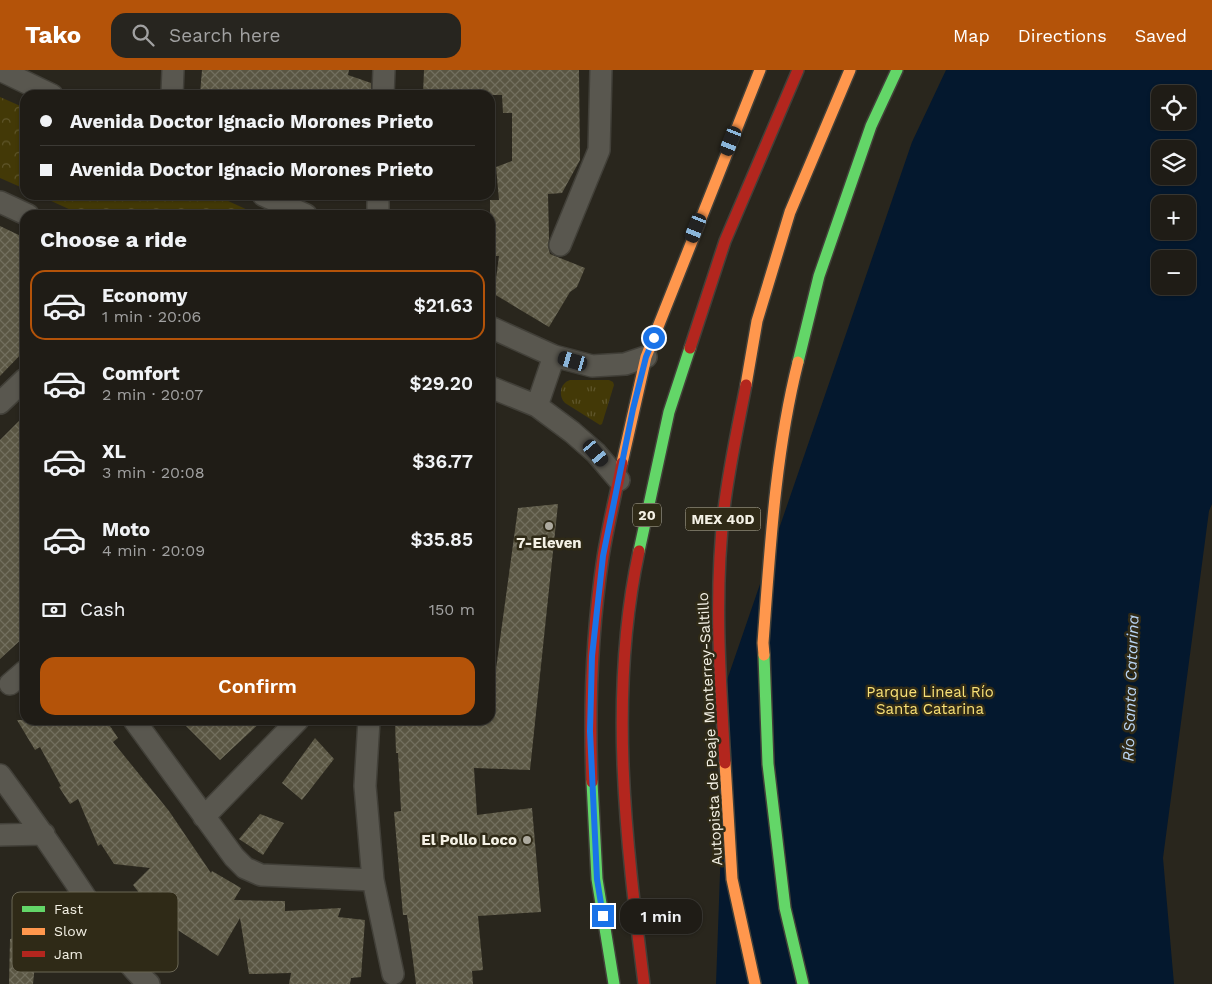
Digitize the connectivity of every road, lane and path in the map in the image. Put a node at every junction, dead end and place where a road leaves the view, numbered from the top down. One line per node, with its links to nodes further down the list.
1 (0, 70): 9 (street)
2 (173, 70): 10 (street)
3 (384, 70): 11 (street)
4 (601, 70): 16 (street)
5 (760, 70): 19 (main road, 20)
6 (798, 70): 38 (main road, 20)
7 (850, 70): 39 (main road, Autopista de Peaje Monterrey-Saltillo / MEX 40D)
8 (897, 70): 40 (main road, MEX 40D)
9 (42, 90)
10 (172, 90)
11 (383, 90)
12 (274, 200): 14 (street)
13 (0, 202): 15 (street)
14 (295, 210)
15 (20, 211)
16 (560, 245)
17 (495, 329): 18 (street)
18 (554, 356): 19 (street); 23 (street)
19 (646, 357): 24 (main road, 20)
20 (20, 384): 22 (street)
21 (495, 389): 23 (street)
22 (0, 403)
23 (537, 406): 24 (street)
24 (620, 480): 37 (main road, 20)
25 (138, 725): 29 (street)
26 (293, 725): 29 (street)
27 (369, 725): 32 (street)
28 (0, 775): 30 (street)
29 (204, 817): 32 (street)
30 (44, 834): 31 (street); 33 (street)
31 (0, 835)
32 (373, 880): 35 (street)
33 (82, 892)
34 (137, 972): 36 (street)
35 (393, 974)
36 (149, 984)
37 (614, 984)
38 (644, 984)
39 (755, 984)
40 (803, 984)

